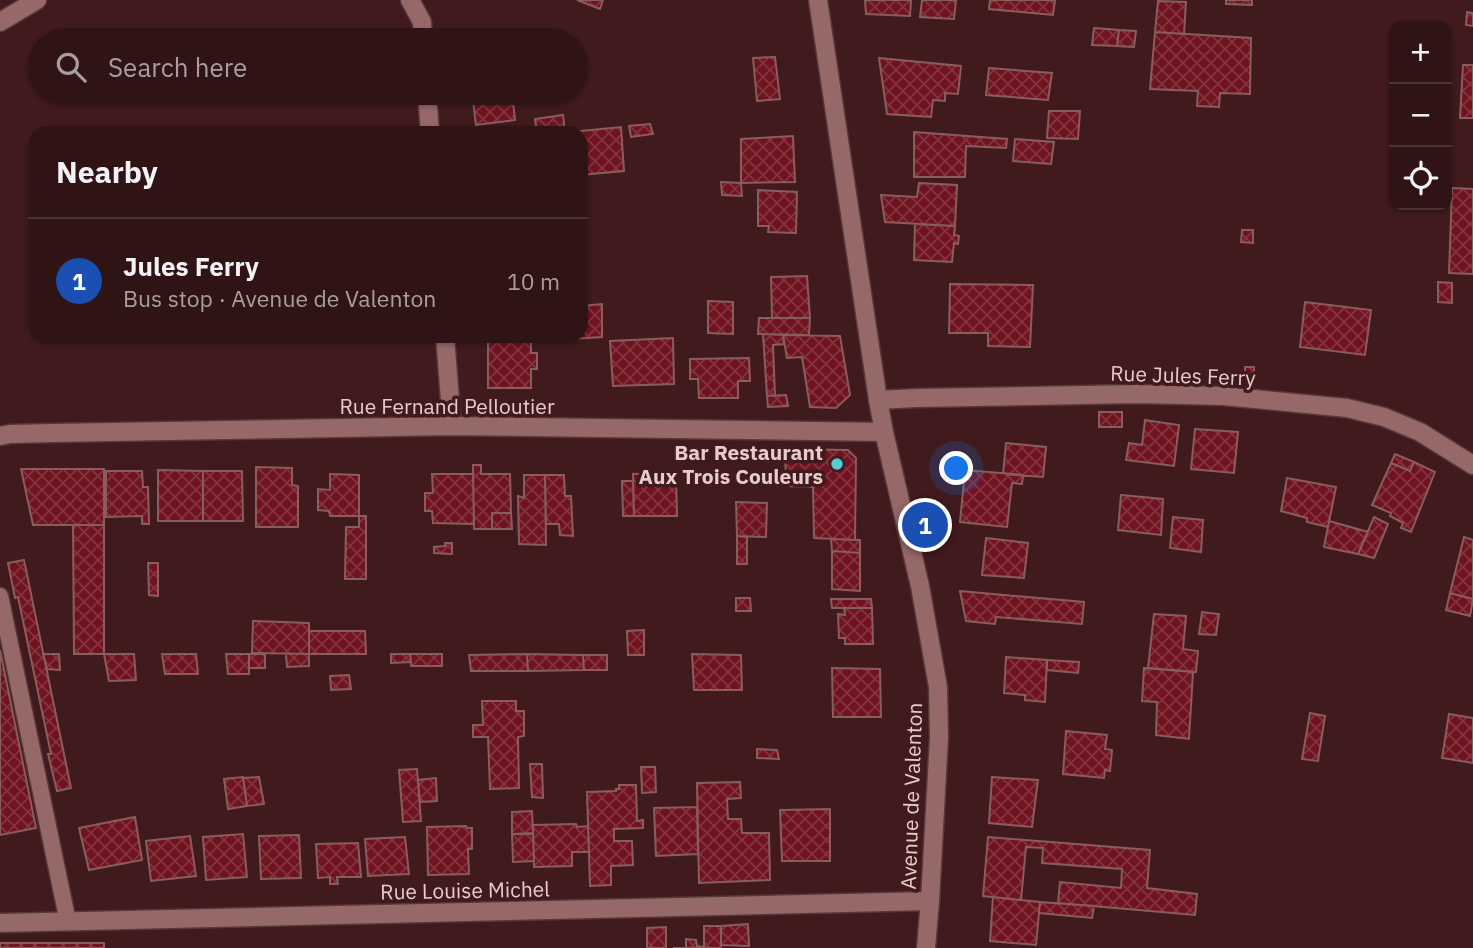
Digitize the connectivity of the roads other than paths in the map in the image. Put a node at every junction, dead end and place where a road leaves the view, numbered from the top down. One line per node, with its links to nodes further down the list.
1 (37, 0): 4 (street)
2 (410, 0): 5 (street)
3 (818, 0): 9 (street, Avenue de Valenton)
4 (0, 22)
5 (422, 28)
6 (428, 105): 7 (street)
7 (429, 126)
8 (446, 343): 10 (street)
9 (878, 400): 11 (street, Avenue de Valenton); 13 (street, Rue Jules Ferry)
10 (452, 426): 11 (street, Rue Fernand Pelloutier); 12 (street, Rue Fernand Pelloutier)
11 (884, 432): 15 (street, Avenue de Valenton)
12 (5, 435)
13 (1473, 465)
14 (0, 596): 16 (lane)
15 (930, 901): 16 (street, Rue Louise Michel); 18 (street, Avenue de Valenton)
16 (68, 922): 17 (street, Rue Louise Michel)
17 (0, 923)
18 (926, 948)

